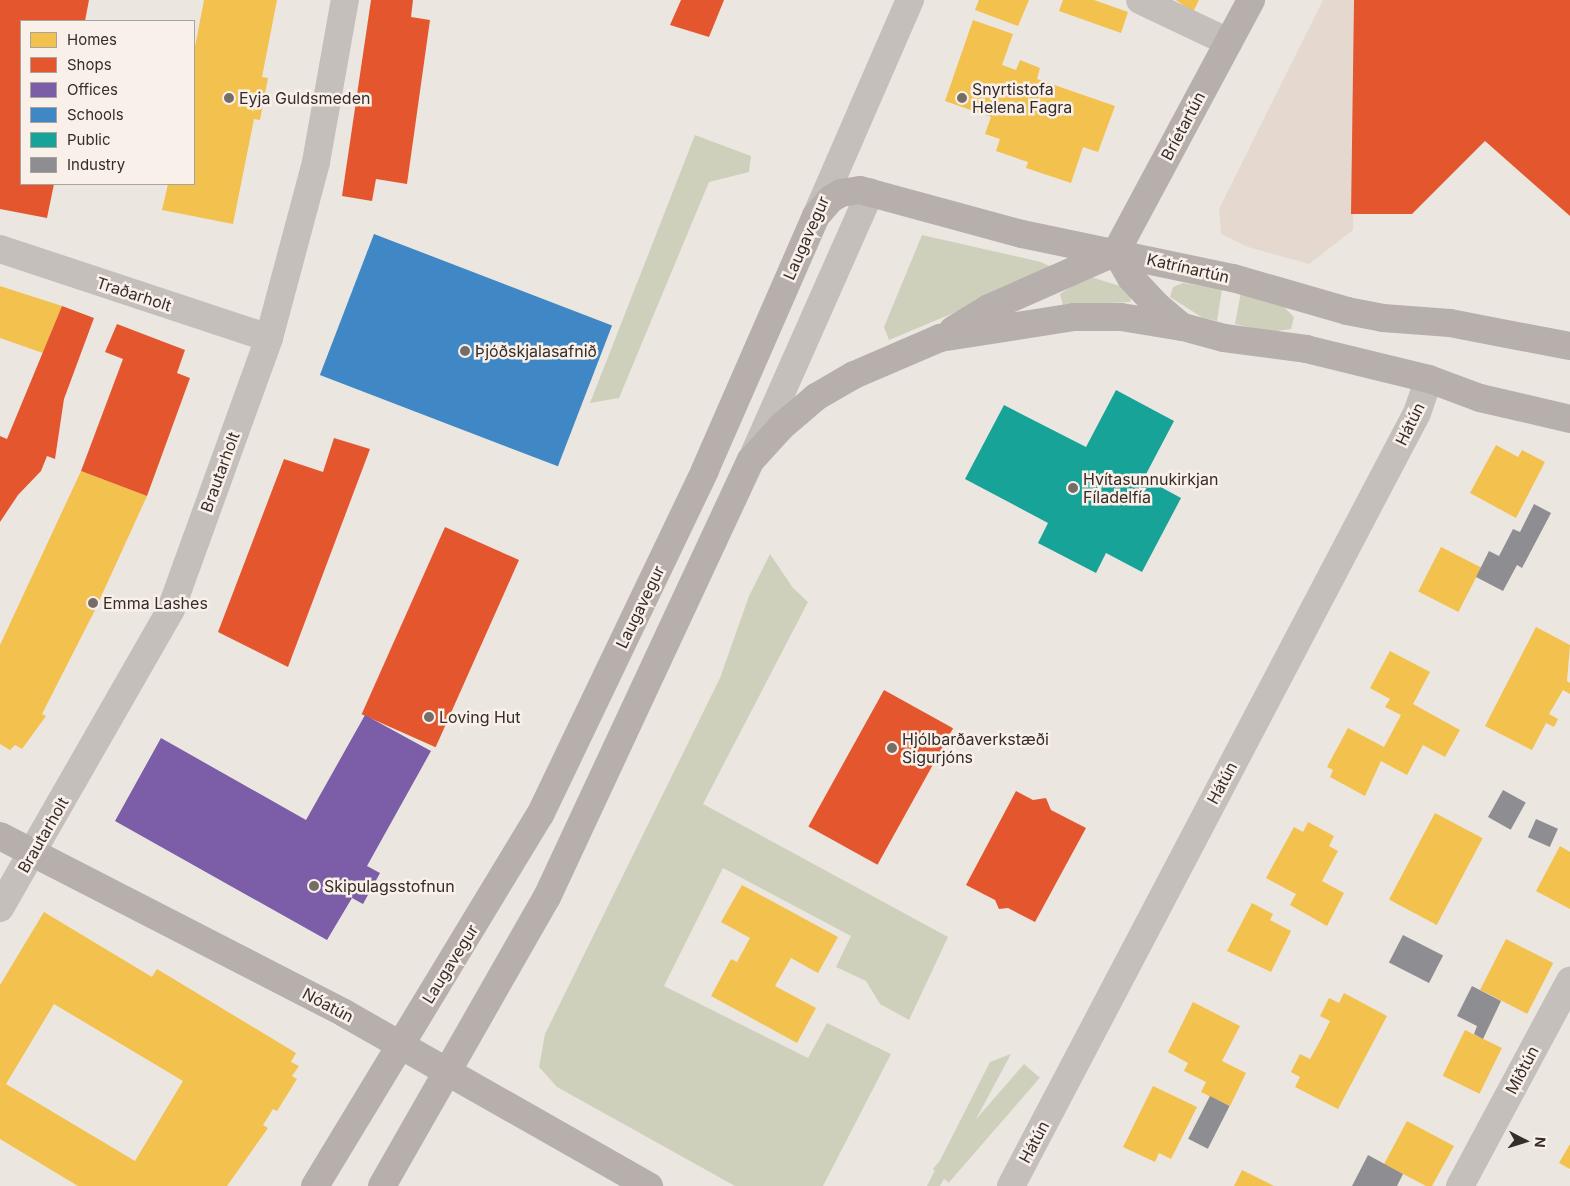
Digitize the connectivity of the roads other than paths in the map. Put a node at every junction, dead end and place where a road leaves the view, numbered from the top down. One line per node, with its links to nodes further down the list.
1 (345, 0): 11 (street, Brautarholt)
2 (910, 0): 7 (street, Laugavegur)
3 (1140, 0): 5 (street)
4 (1250, 0): 5 (main road, Bríetartún)
5 (1228, 42): 9 (main road, Bríetartún)
6 (870, 192): 7 (main road, Katrínartún); 9 (main road, Katrínartún); 16 (street)
7 (816, 216): 21 (main road, Laugavegur)
8 (0, 249): 11 (street, Traðarholt)
9 (1116, 252): 10 (main road); 12 (main road); 13 (main road, Katrínartún)
10 (1183, 327): 12 (main road); 14 (main road)
11 (269, 338): 18 (street, Brautarholt)
12 (940, 338): 16 (main road)
13 (1570, 346)
14 (1430, 379): 15 (main road); 26 (street, Hátún)
15 (1570, 419)
16 (751, 460): 22 (main road)
17 (0, 836): 18 (main road, Nóatún)
18 (32, 853): 19 (street, Brautarholt); 21 (main road, Nóatún)
19 (0, 908)
20 (1570, 981): 27 (street, Miðtún)
21 (399, 1044): 22 (main road, Nóatún); 23 (main road, Laugavegur)
22 (449, 1074): 24 (main road); 25 (main road, Nóatún)
23 (315, 1186)
24 (382, 1186)
25 (649, 1186)
26 (1011, 1186)
27 (1460, 1186)

